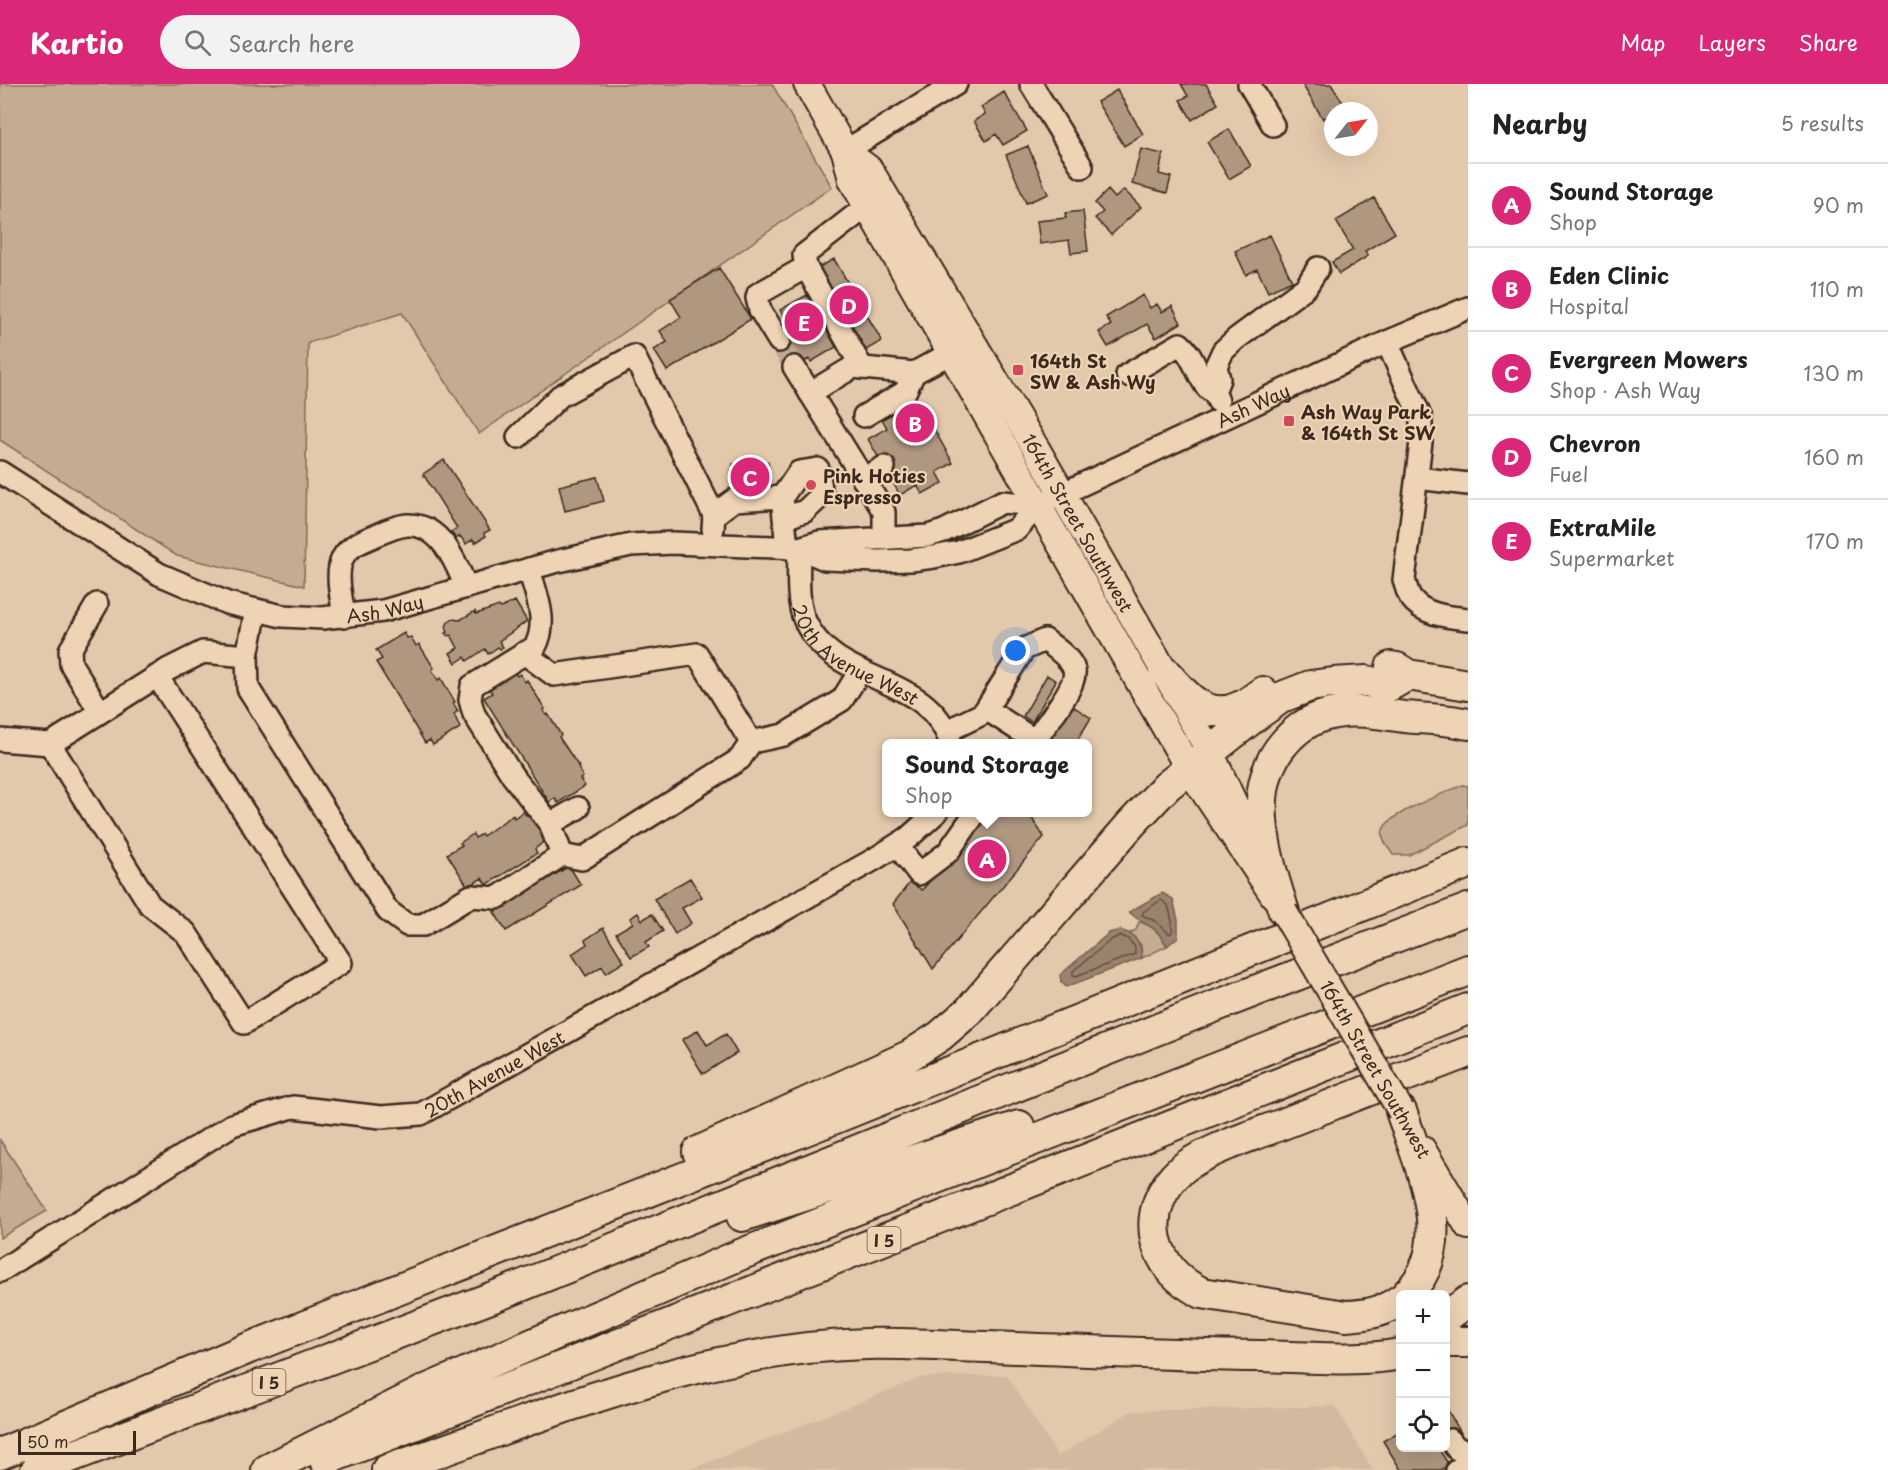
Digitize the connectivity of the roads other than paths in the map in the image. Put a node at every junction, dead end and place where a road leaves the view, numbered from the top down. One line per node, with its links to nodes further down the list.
1 (807, 84): 6 (main road, 164th Street Southwest)
2 (956, 84): 6 (street)
3 (1031, 84): 7 (street)
4 (1249, 84): 5 (street)
5 (1273, 125)
6 (845, 151): 8 (main road, 164th Street Southwest); 29 (main road, 164th Street Southwest)
7 (1082, 167)
8 (867, 206): 9 (street); 14 (main road, 164th Street Southwest)
9 (806, 267): 12 (street); 16 (street)
10 (1318, 268): 19 (street)
11 (1468, 308): 13 (street, Ash Way)
12 (779, 341)
13 (1387, 342): 22 (street, Ash Way); 26 (street)
14 (951, 353): 17 (street); 31 (main road, 164th Street Southwest)
15 (795, 367): 20 (street)
16 (862, 368): 17 (street); 20 (street)
17 (914, 373): 21 (street)
18 (1127, 375): 19 (street)
19 (1214, 392): 22 (street)
20 (810, 393): 27 (street)
21 (864, 416)
22 (1224, 419): 29 (street, Ash Way)
23 (518, 437): 32 (street)
24 (884, 467): 27 (street)
25 (0, 472): 40 (street, Ash Way)
26 (1417, 478): 28 (street); 42 (street)
27 (863, 479): 34 (street)
28 (1468, 484)
29 (1062, 494): 31 (street, Ash Way); 46 (main road, 164th Street Southwest)
30 (782, 497): 32 (street); 33 (street, 20th Avenue West); 33 (street)
31 (1038, 505): 34 (street, Ash Way); 36 (street, Ash Way); 57 (main road, 164th Street Southwest)
32 (714, 515): 35 (street)
33 (784, 518): 36 (street, 20th Avenue West)
34 (884, 539): 36 (street, Ash Way)
35 (713, 545): 36 (street, Ash Way); 37 (street, Ash Way)
36 (793, 548): 45 (street, 20th Avenue West)
37 (529, 569): 38 (street, Ash Way); 43 (street)
38 (466, 587): 41 (street, Ash Way); 41 (street)
39 (97, 604): 51 (street)
40 (256, 610): 41 (street, Ash Way); 44 (street)
41 (344, 616)
42 (1468, 619)
43 (524, 653): 55 (street); 61 (street)
44 (247, 656): 48 (street); 63 (street)
45 (860, 671): 53 (street, 20th Avenue West); 55 (street)
46 (1164, 671): 47 (highway); 57 (main road, 164th Street Southwest)
47 (1408, 675): 49 (highway); 57 (highway)
48 (157, 676): 51 (street); 56 (street)
49 (1468, 685)
50 (986, 710): 50 (street); 53 (street)
51 (100, 712): 56 (street)
52 (1468, 724): 66 (highway)
53 (949, 737)
54 (0, 740): 56 (street)
55 (751, 742): 63 (street)
56 (50, 744)
57 (1199, 761): 66 (main road, 164th Street Southwest); 77 (highway)
58 (578, 808): 61 (street)
59 (934, 817): 62 (street, 20th Avenue West)
60 (973, 817): 62 (street)
61 (550, 824): 63 (street)
62 (897, 846): 73 (street, 20th Avenue West)
63 (562, 855)
64 (1468, 863): 77 (highway)
65 (1468, 909): 75 (highway, I 5)
66 (1284, 912): 71 (main road, 164th Street Southwest, bridge)
67 (1468, 956): 75 (highway)
68 (1468, 970): 86 (highway)
69 (1468, 1009): 87 (highway, I 5)
70 (1468, 1052): 78 (highway)
71 (1401, 1111): 72 (main road, 164th Street Southwest); 74 (highway)
72 (1468, 1226)
73 (0, 1271)
74 (1410, 1290)
75 (501, 1294): 85 (highway, I 5)
76 (1468, 1301): 79 (highway)
77 (364, 1302): 83 (highway)
78 (1396, 1303)
79 (1450, 1314)
80 (1450, 1342): 81 (highway)
81 (1468, 1342)
82 (1386, 1356): 88 (highway)
83 (0, 1454)
84 (1468, 1463): 89 (street)
85 (36, 1470)
86 (267, 1470)
87 (299, 1470)
88 (387, 1470)
89 (1457, 1470)

